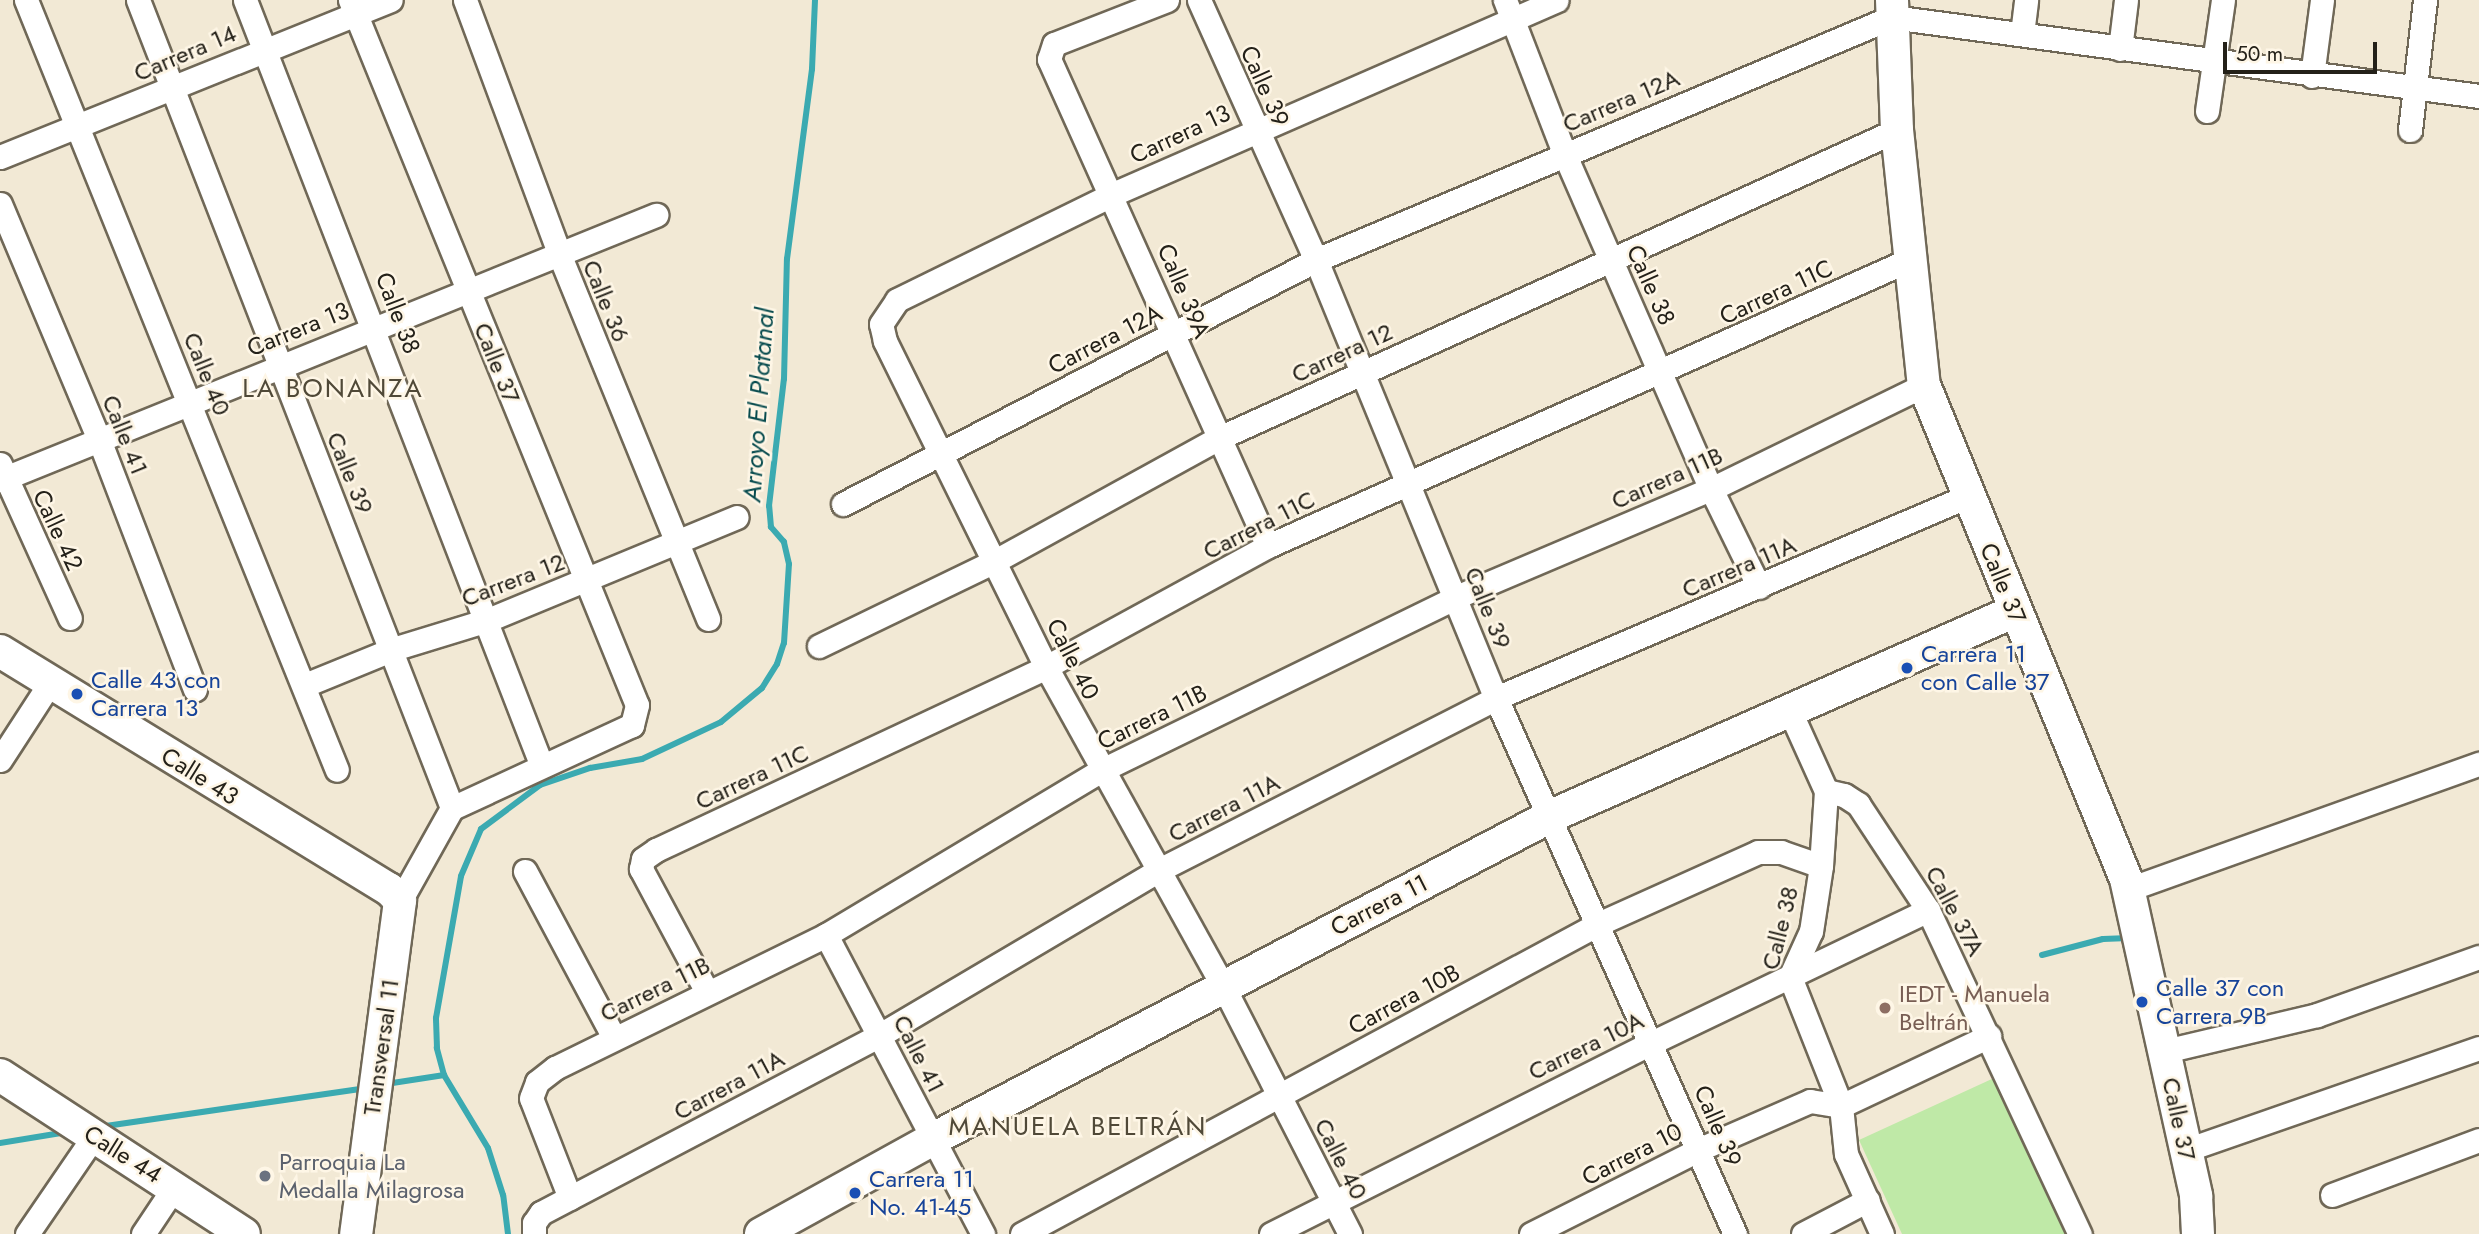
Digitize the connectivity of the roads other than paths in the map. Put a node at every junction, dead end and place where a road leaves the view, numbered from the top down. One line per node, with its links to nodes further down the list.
1 (26, 0): 26 (street, Calle 40)
2 (138, 0): 22 (street, Calle 39)
3 (245, 0): 18 (street, Calle 38)
4 (391, 0): 14 (street, Carrera 14)
5 (465, 0): 35 (street, Calle 36)
6 (1167, 0): 32 (street, Calle 39A)
7 (1199, 0): 27 (street, Calle 39)
8 (1556, 0): 16 (street, Carrera 13)
9 (2026, 0): 17 (street)
10 (2126, 0): 19 (street)
11 (2223, 0): 20 (street)
12 (2322, 0): 21 (street)
13 (2425, 0): 23 (street)
14 (353, 7): 18 (street, Carrera 14); 39 (street, Calle 37)
15 (1892, 8): 17 (street, Carrera 12A); 28 (main road, Calle 37); 30 (street, Carrera 12A)
16 (1509, 9): 27 (street, Carrera 13); 30 (street, Calle 38)
17 (2022, 34): 19 (street, Carrera 12A)
18 (264, 48): 22 (street, Carrera 14); 41 (street, Calle 38)
19 (2120, 49): 20 (street, Carrera 12A)
20 (2214, 64): 21 (street, Carrera 12A); 25 (street)
21 (2312, 76): 23 (street, Carrera 12A)
22 (174, 88): 26 (street, Carrera 14); 43 (street, Calle 39)
23 (2414, 89): 24 (street, Carrera 12A); 29 (street)
24 (2479, 96)
25 (2207, 111)
26 (78, 127): 31 (street, Carrera 14); 47 (street, Calle 40)
27 (1255, 129): 32 (street, Carrera 13); 37 (street, Calle 39)
28 (1897, 130): 36 (street, Carrera 12); 38 (main road, Calle 37)
29 (2410, 130)
30 (1564, 153): 36 (street, Calle 38); 37 (street, Carrera 12A)
31 (0, 157)
32 (1113, 194): 40 (street, Carrera 13); 42 (street, Calle 39A)
33 (0, 204): 49 (street, Calle 41)
34 (656, 215): 35 (street, Carrera 13)
35 (560, 256): 39 (street, Carrera 13); 57 (street, Calle 36)
36 (1612, 259): 44 (street, Calle 38); 45 (street, Carrera 12)
37 (1317, 260): 42 (street, Carrera 12A); 45 (street, Calle 39)
38 (1909, 260): 44 (street, Carrera 11C); 46 (main road, Calle 37)
39 (468, 291): 41 (street, Carrera 13); 60 (street, Calle 37)
40 (881, 324): 50 (street, Calle 40)
41 (375, 327): 43 (street, Carrera 13); 66 (street, Calle 38)
42 (1174, 333): 48 (street, Calle 39A); 50 (street, Carrera 12A)
43 (278, 365): 47 (street, Carrera 13); 68 (street, Calle 39)
44 (1661, 373): 52 (street, Carrera 11C); 53 (street, Calle 38)
45 (1360, 374): 48 (street, Carrera 12); 52 (street, Calle 39)
46 (1924, 384): 53 (street, Carrera 11B); 54 (main road, Calle 37)
47 (190, 401): 49 (street, Carrera 13); 72 (street, Calle 40)
48 (1219, 438): 58 (street, Calle 39A); 59 (street, Carrera 12)
49 (100, 442): 51 (street, Carrera 13); 73 (street, Calle 41)
50 (942, 452): 55 (street, Carrera 12A); 59 (street, Calle 40)
51 (2, 474): 64 (street, Calle 42)
52 (1408, 482): 58 (street, Carrera 11C); 62 (street, Calle 39)
53 (1711, 489): 61 (street, Calle 38); 62 (street, Carrera 11B)
54 (1968, 496): 61 (street, Carrera 11A); 63 (main road, Calle 37)
55 (843, 504)
56 (737, 517): 57 (street, Carrera 12)
57 (675, 544): 60 (street, Carrera 12); 65 (street, Calle 36)
58 (1269, 546): 70 (street, Carrera 11C)
59 (995, 561): 67 (street, Carrera 12); 70 (street, Calle 40)
60 (584, 580): 66 (street, Carrera 12); 77 (street, Calle 37)
61 (1759, 587): 74 (street, Carrera 11A)
62 (1456, 597): 74 (street, Calle 39); 80 (street, Carrera 11B)
63 (2015, 611): 75 (main road, Carrera 11); 87 (main road, Calle 37)
64 (70, 618)
65 (708, 619)
66 (488, 620): 68 (street, Carrera 12); 77 (street, Calle 38)
67 (819, 646)
68 (393, 649): 72 (street, Carrera 12); 82 (street, Calle 39)
69 (0, 652): 71 (main road, Calle 43)
70 (1046, 667): 80 (street, Calle 40); 95 (street, Carrera 11C)
71 (50, 682): 76 (street); 88 (main road, Calle 43)
72 (305, 685): 79 (street, Calle 40)
73 (195, 689)
74 (1496, 698): 83 (street, Calle 39); 86 (street, Carrera 11A)
75 (1789, 709): 81 (street, Calle 38); 83 (main road, Carrera 11)
76 (0, 761)
77 (541, 764): 82 (street)
78 (2479, 764): 87 (street)
79 (337, 769)
80 (1102, 770): 86 (street, Calle 40); 91 (street, Carrera 11B)
81 (1826, 791): 84 (street, Calle 38); 89 (street, Calle 37A)
82 (452, 808): 88 (street)
83 (1551, 816): 90 (street, Calle 39); 94 (main road, Carrera 11)
84 (1821, 866): 90 (street, Carrera 10B); 93 (street, Calle 38)
85 (525, 871): 98 (street)
86 (1157, 871): 94 (street, Calle 40); 96 (street, Carrera 11A)
87 (2129, 889): 101 (main road, Calle 37)
88 (400, 901): 120 (main road, Transversal 11)
89 (1928, 911): 93 (street, Carrera 10A); 97 (street, Calle 37A)
90 (1598, 924): 99 (street, Calle 39); 103 (street, Carrera 10B)
91 (826, 936): 95 (street, Carrera 11B); 96 (street, Calle 41)
92 (2479, 957): 101 (street)
93 (1790, 977): 99 (street, Carrera 10A); 104 (street, Calle 38)
94 (1223, 986): 103 (street, Calle 40); 106 (main road, Carrera 11)
95 (707, 992): 98 (street, Carrera 11B)
96 (880, 1035): 106 (street, Calle 41); 112 (street, Carrera 11A)
97 (1989, 1036): 104 (street); 130 (street, Calle 37A)
98 (614, 1038): 112 (street, Carrera 11B)
99 (1653, 1042): 108 (street, Calle 39); 114 (street, Carrera 10A)
100 (2479, 1048): 109 (street)
101 (2165, 1051): 109 (main road, Calle 37)
102 (0, 1075): 105 (main road, Calle 44)
103 (1280, 1095): 114 (street, Calle 40); 123 (street, Carrera 10B)
104 (1841, 1106): 108 (street, Carrera 10); 113 (street, Calle 38)
105 (94, 1136): 110 (main road, Calle 44); 117 (street)
106 (933, 1139): 115 (main road, Carrera 11); 122 (street, Calle 41)
107 (2479, 1140): 111 (street)
108 (1700, 1149): 126 (street, Carrera 10); 127 (street, Calle 39)
109 (2186, 1150): 131 (main road, Calle 37)
110 (175, 1186): 118 (street); 119 (main road, Calle 44)
111 (2332, 1195)
112 (570, 1198): 116 (street, Carrera 11A)
113 (1868, 1200): 128 (street); 129 (street, Calle 38)
114 (1333, 1201): 124 (street, Carrera 10A); 125 (street, Calle 40)
115 (797, 1226): 121 (main road, Carrera 11)
116 (534, 1228)
117 (27, 1234)
118 (143, 1234)
119 (244, 1234)
120 (356, 1234)
121 (761, 1234)
122 (983, 1234)
123 (1022, 1234)
124 (1271, 1234)
125 (1350, 1234)
126 (1531, 1234)
127 (1735, 1234)
128 (1803, 1234)
129 (1882, 1234)
130 (2080, 1234)
131 (2198, 1234)

